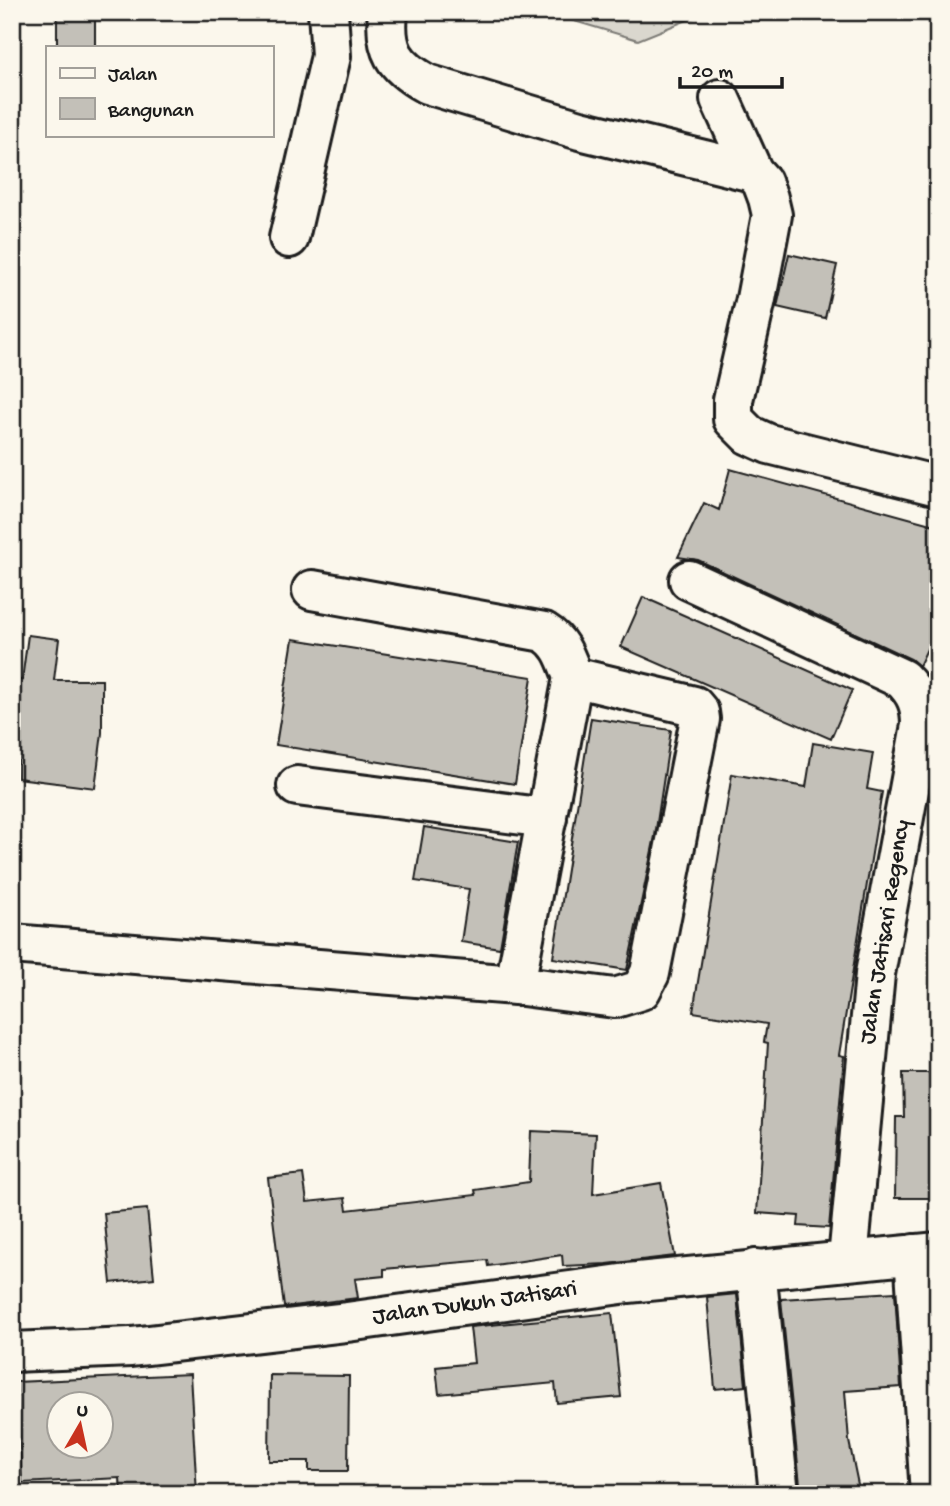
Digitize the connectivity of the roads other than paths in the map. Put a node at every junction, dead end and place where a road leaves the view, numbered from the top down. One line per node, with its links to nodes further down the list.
1 (328, 12): 5 (street)
2 (388, 12): 4 (street)
3 (720, 99): 4 (street)
4 (753, 172): 6 (street)
5 (289, 238)
6 (938, 486)
7 (689, 580): 15 (street, Jalan Jatisari Regency)
8 (312, 590): 9 (street)
9 (573, 677): 11 (street); 13 (street)
10 (297, 786): 11 (street)
11 (547, 818): 13 (street)
12 (12, 944): 13 (street)
13 (515, 985)
14 (926, 1253): 15 (street, Jalan Dukuh Jatisari); 19 (street)
15 (848, 1259): 16 (street, Jalan Dukuh Jatisari)
16 (756, 1269): 17 (street, Jalan Dukuh Jatisari); 18 (street)
17 (12, 1352)
18 (779, 1494)
19 (930, 1494)

